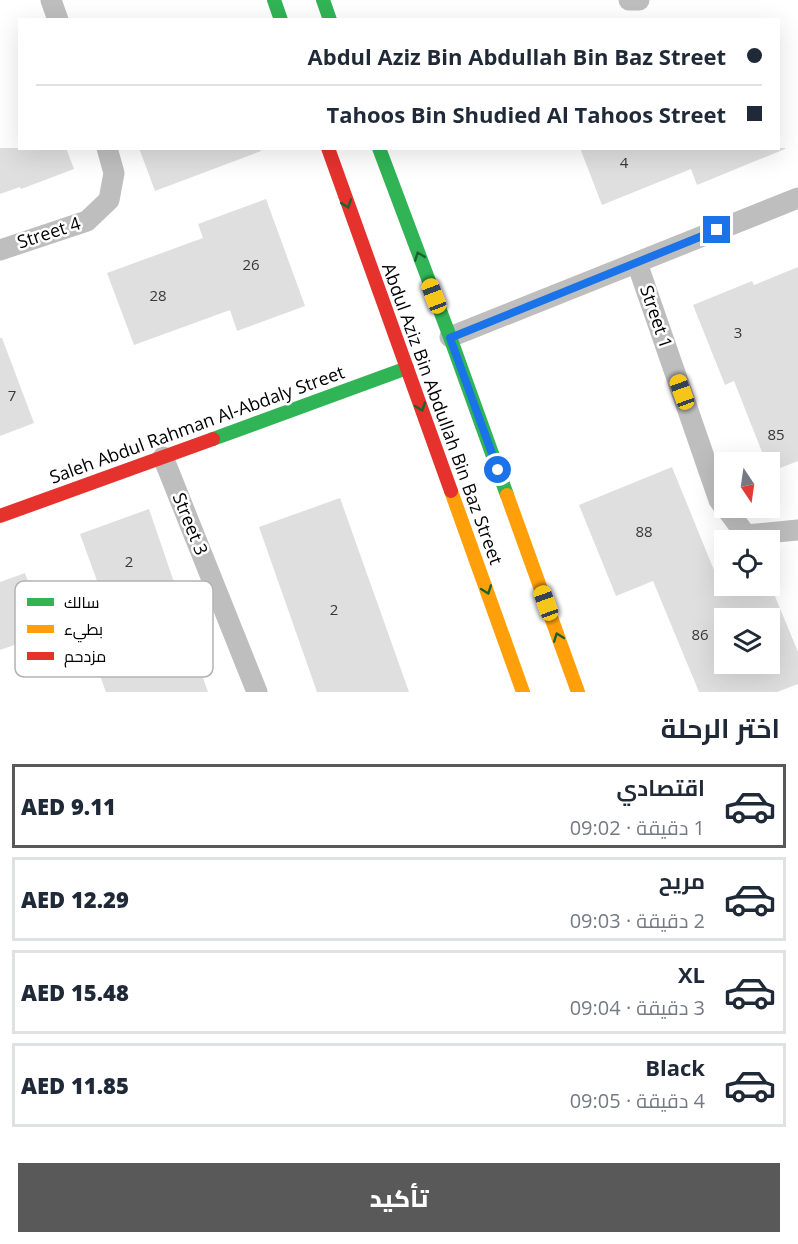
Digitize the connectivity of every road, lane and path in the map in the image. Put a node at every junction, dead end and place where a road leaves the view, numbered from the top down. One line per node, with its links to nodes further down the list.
1 (51, 0): 6 (street)
2 (274, 0): 7 (street)
3 (323, 0): 8 (street)
4 (629, 0): 5 (street)
5 (639, 0)
6 (57, 18)
7 (280, 18)
8 (329, 18)
9 (108, 150): 13 (street, Street 4)
10 (329, 150): 16 (street, Abdul Aziz Bin Abdullah Bin Baz Street, one-way to 16)
11 (380, 150): 15 (street, Abdul Aziz Bin Abdullah Bin Baz Street, one-way to 11)
12 (798, 198): 14 (street)
13 (0, 250)
14 (637, 263): 15 (street); 18 (street, Street 1)
15 (450, 338): 26 (street, Abdul Aziz Bin Abdullah Bin Baz Street, one-way to 15)
16 (407, 368): 17 (street, Saleh Abdul Rahman Al-Abdaly Street); 25 (street, Abdul Aziz Bin Abdullah Bin Baz Street, one-way to 25)
17 (163, 457): 19 (street, Saleh Abdul Rahman Al-Abdaly Street); 22 (street, Street 3)
18 (714, 486)
19 (0, 516)
20 (733, 518): 21 (street, Street 1)
21 (798, 530)
22 (213, 581)
23 (213, 582): 24 (street, Street 3)
24 (257, 692)
25 (523, 692)
26 (578, 692)

